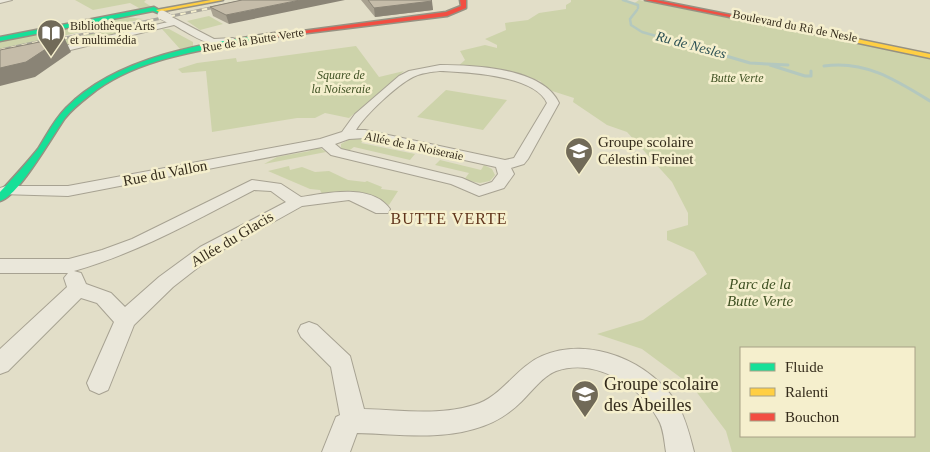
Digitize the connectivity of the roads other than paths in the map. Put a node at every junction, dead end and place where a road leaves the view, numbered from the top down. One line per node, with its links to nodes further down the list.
1 (8, 0): 7 (street)
2 (210, 0): 8 (street)
3 (220, 0): 8 (street)
4 (463, 0): 11 (street, Rue de la Butte Verte)
5 (648, 0): 13 (street)
6 (660, 0): 13 (street, Boulevard du Rû de Nesle)
7 (0, 1)
8 (157, 14): 9 (street); 10 (street); 11 (street); 14 (street)
9 (0, 39)
10 (201, 40): 11 (street); 12 (street)
11 (212, 43): 12 (street, Rue de la Butte Verte)
12 (193, 50): 20 (street, Rue de la Butte Verte)
13 (930, 55)
14 (0, 64)
15 (348, 135): 16 (street, Rue du Vallon); 18 (street, Allée de la Noiseraie); 18 (street, Allée de la Noiseraie)
16 (323, 143): 17 (street, Rue du Vallon); 18 (street, Allée de la Noiseraie)
17 (250, 158): 19 (street); 20 (street, Rue du Vallon)
18 (505, 165)
19 (252, 185): 21 (street, Allée du Glacis); 24 (street)
20 (3, 194)
21 (298, 202): 22 (street, Allée du Glacis); 26 (street, Allée du Glacis)
22 (382, 209)
23 (0, 266): 24 (street)
24 (69, 266): 25 (street)
25 (78, 289): 26 (street); 28 (street)
26 (125, 320): 29 (street, Allée du Glacis)
27 (309, 331): 30 (street)
28 (0, 364)
29 (99, 383)
30 (354, 421): 31 (street); 32 (street)
31 (336, 452)
32 (680, 452)

